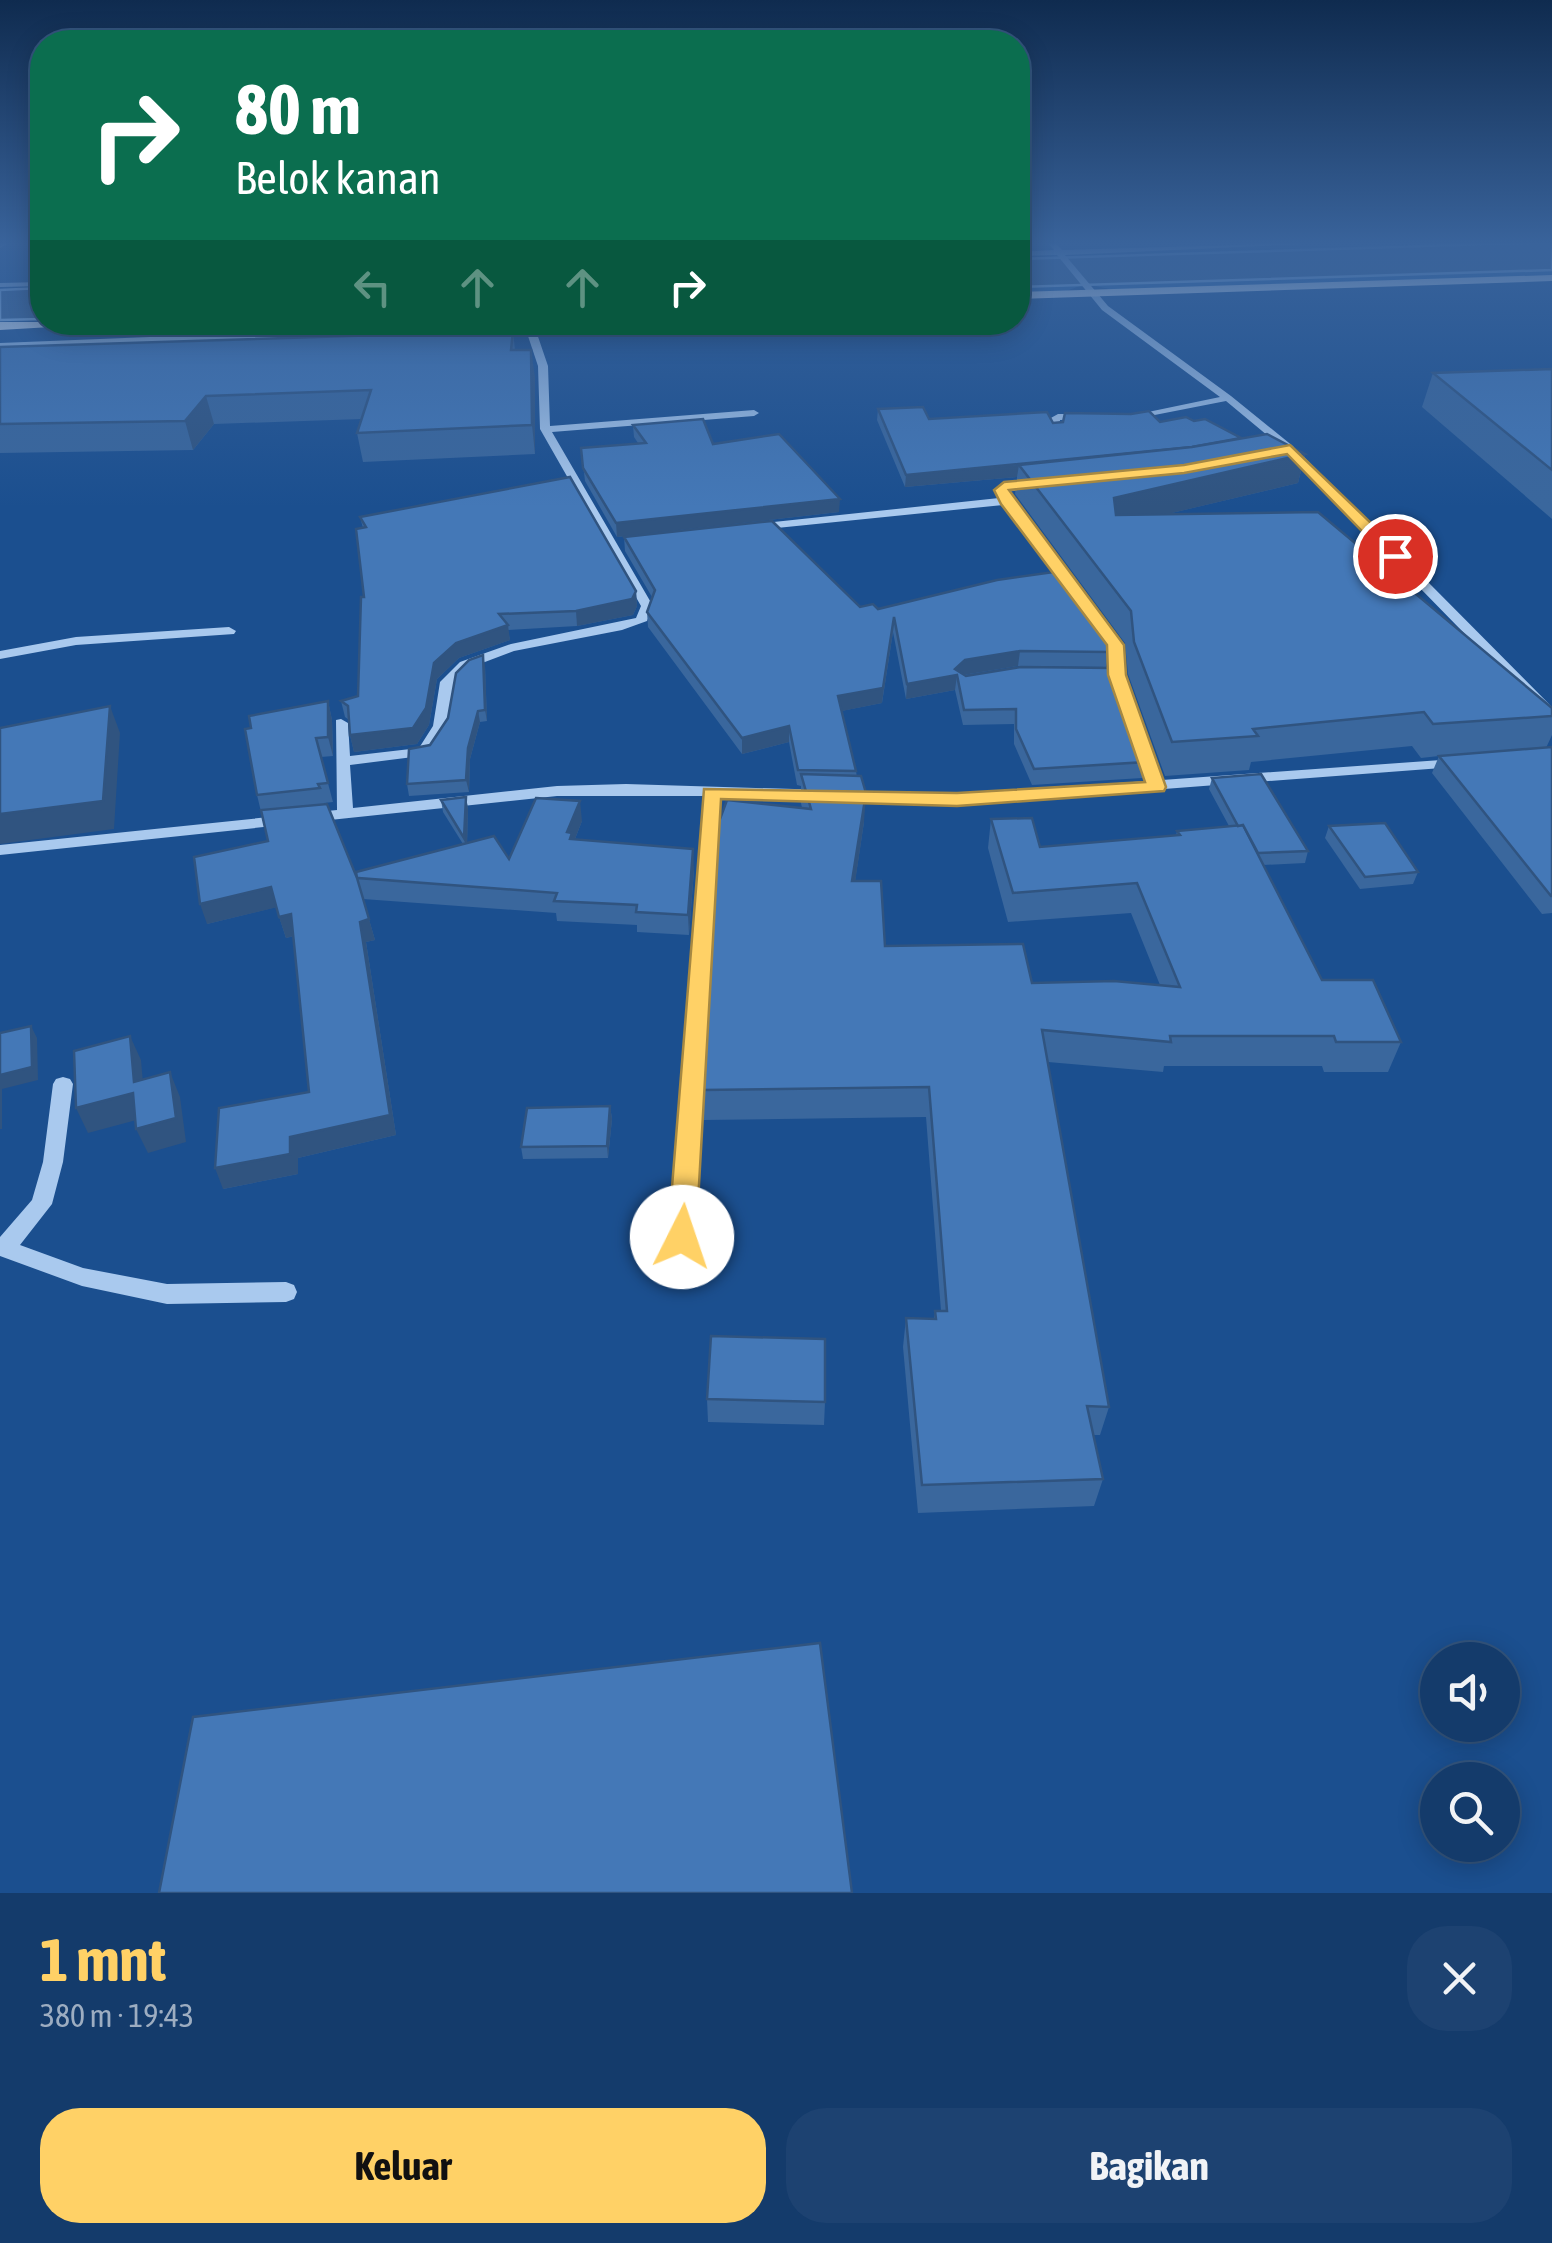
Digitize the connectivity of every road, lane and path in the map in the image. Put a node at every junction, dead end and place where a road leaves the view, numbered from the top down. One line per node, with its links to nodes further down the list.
1 (1136, 330): 5 (street)
2 (277, 335): 4 (street)
3 (531, 335): 9 (street)
4 (0, 346)
5 (1228, 398): 8 (street); 11 (street)
6 (754, 412): 9 (street)
7 (1098, 419): 10 (street)
8 (1114, 420)
9 (545, 428): 17 (street)
10 (1054, 429)
11 (1290, 450): 12 (street); 22 (street)
12 (1273, 453)
13 (1045, 482): 14 (street)
14 (1006, 501): 15 (street); 21 (street)
15 (748, 528)
16 (631, 542): 17 (street)
17 (611, 544): 24 (street)
18 (229, 631): 19 (street)
19 (0, 656)
20 (1098, 675): 21 (street)
21 (1117, 675): 26 (street)
22 (1552, 715)
23 (340, 723): 24 (street)
24 (342, 761): 28 (street)
25 (1473, 762): 26 (street)
26 (1156, 787): 27 (street)
27 (712, 793): 28 (street); 31 (street)
28 (345, 813): 29 (street)
29 (0, 850)
30 (64, 1084): 32 (street)
31 (682, 1237)
32 (2, 1247): 33 (street)
33 (286, 1292)

